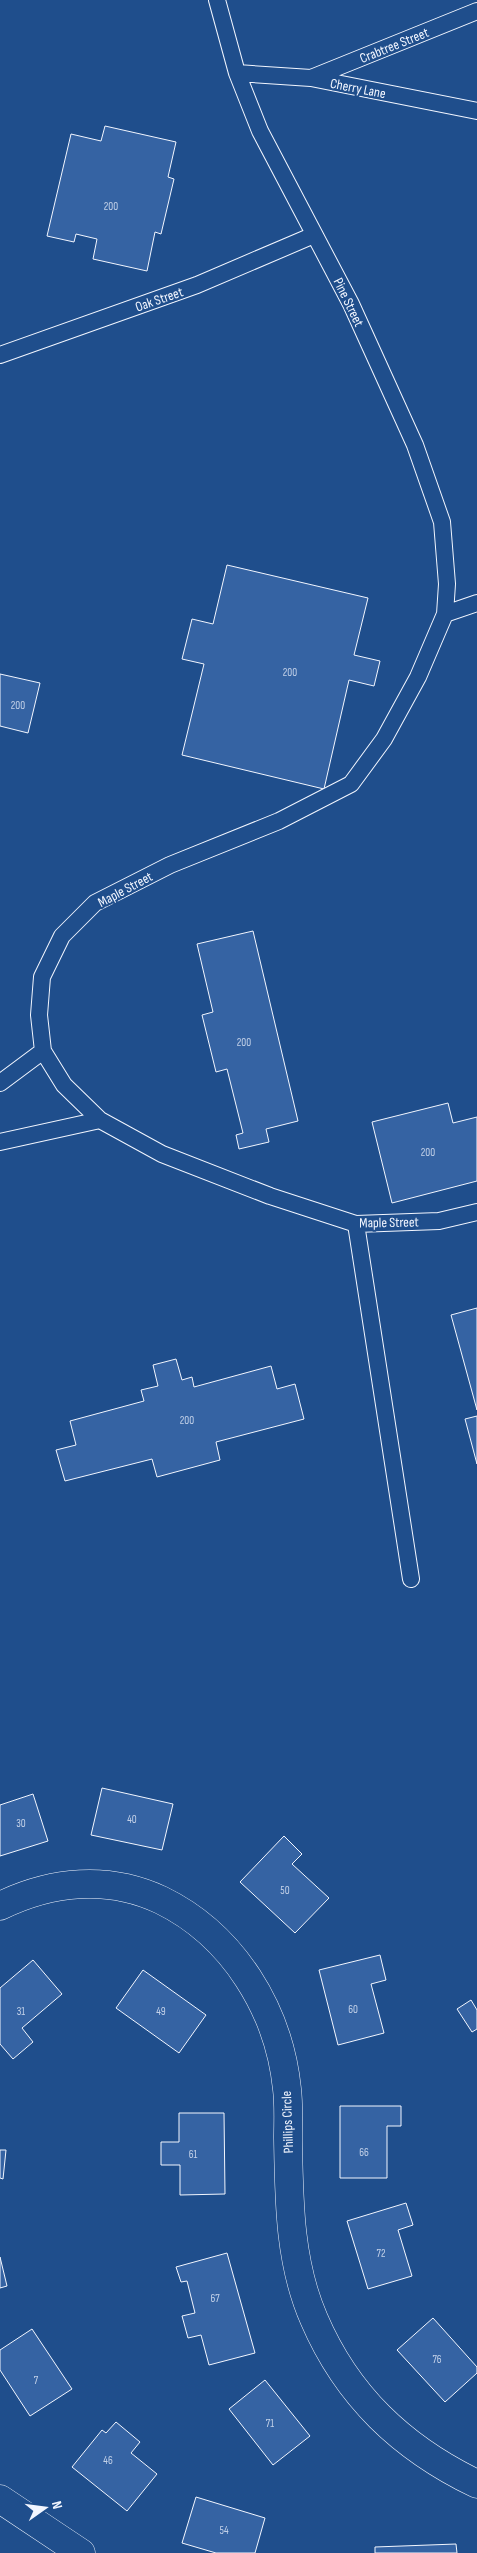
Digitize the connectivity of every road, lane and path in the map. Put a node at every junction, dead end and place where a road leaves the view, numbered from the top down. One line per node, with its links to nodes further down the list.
1 (217, 0): 3 (lane, Pine Street)
2 (477, 12): 4 (lane, Crabtree Street)
3 (237, 73): 4 (lane, Cherry Lane); 6 (lane, Pine Street)
4 (311, 78): 5 (lane, Cherry Lane)
5 (477, 111)
6 (314, 235): 7 (lane, Oak Street); 9 (lane, Pine Street)
7 (0, 355)
8 (477, 603): 9 (lane)
9 (445, 614): 10 (lane, Maple Street)
10 (43, 1051): 11 (lane); 12 (lane, Maple Street)
11 (0, 1083)
12 (100, 1120): 13 (lane); 15 (lane, Maple Street)
13 (0, 1142)
14 (477, 1212): 15 (lane, Maple Street)
15 (356, 1224): 16 (lane)
16 (411, 1580)
17 (0, 1906): 18 (street, Phillips Circle)
18 (477, 2484)
19 (0, 2499): 20 (street)
20 (81, 2553)

